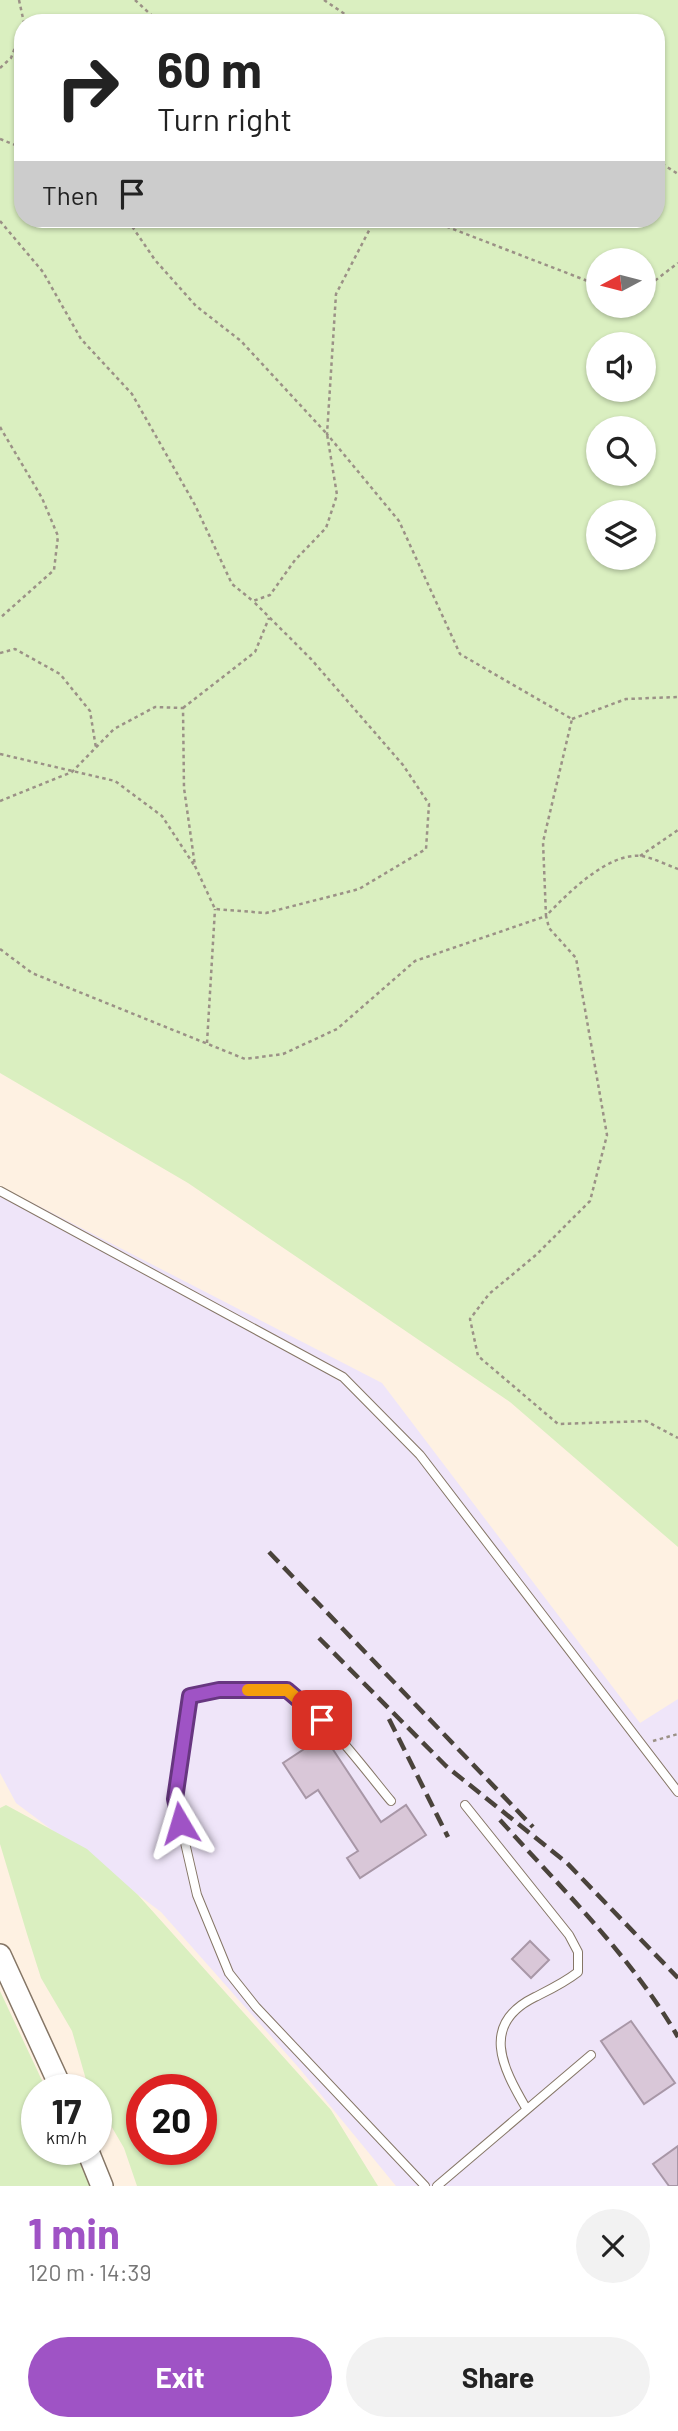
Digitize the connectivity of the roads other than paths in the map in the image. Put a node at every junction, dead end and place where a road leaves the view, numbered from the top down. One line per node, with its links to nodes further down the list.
1 (0, 1191): 2 (lane)
2 (678, 1792)
3 (391, 1801): 11 (lane)
4 (465, 1805): 8 (lane)
5 (0, 1955): 7 (street)
6 (591, 2055): 8 (lane)
7 (55, 2074)
8 (526, 2108): 12 (lane)
9 (93, 2165): 10 (street)
10 (102, 2186)
11 (425, 2186)
12 (438, 2186)

